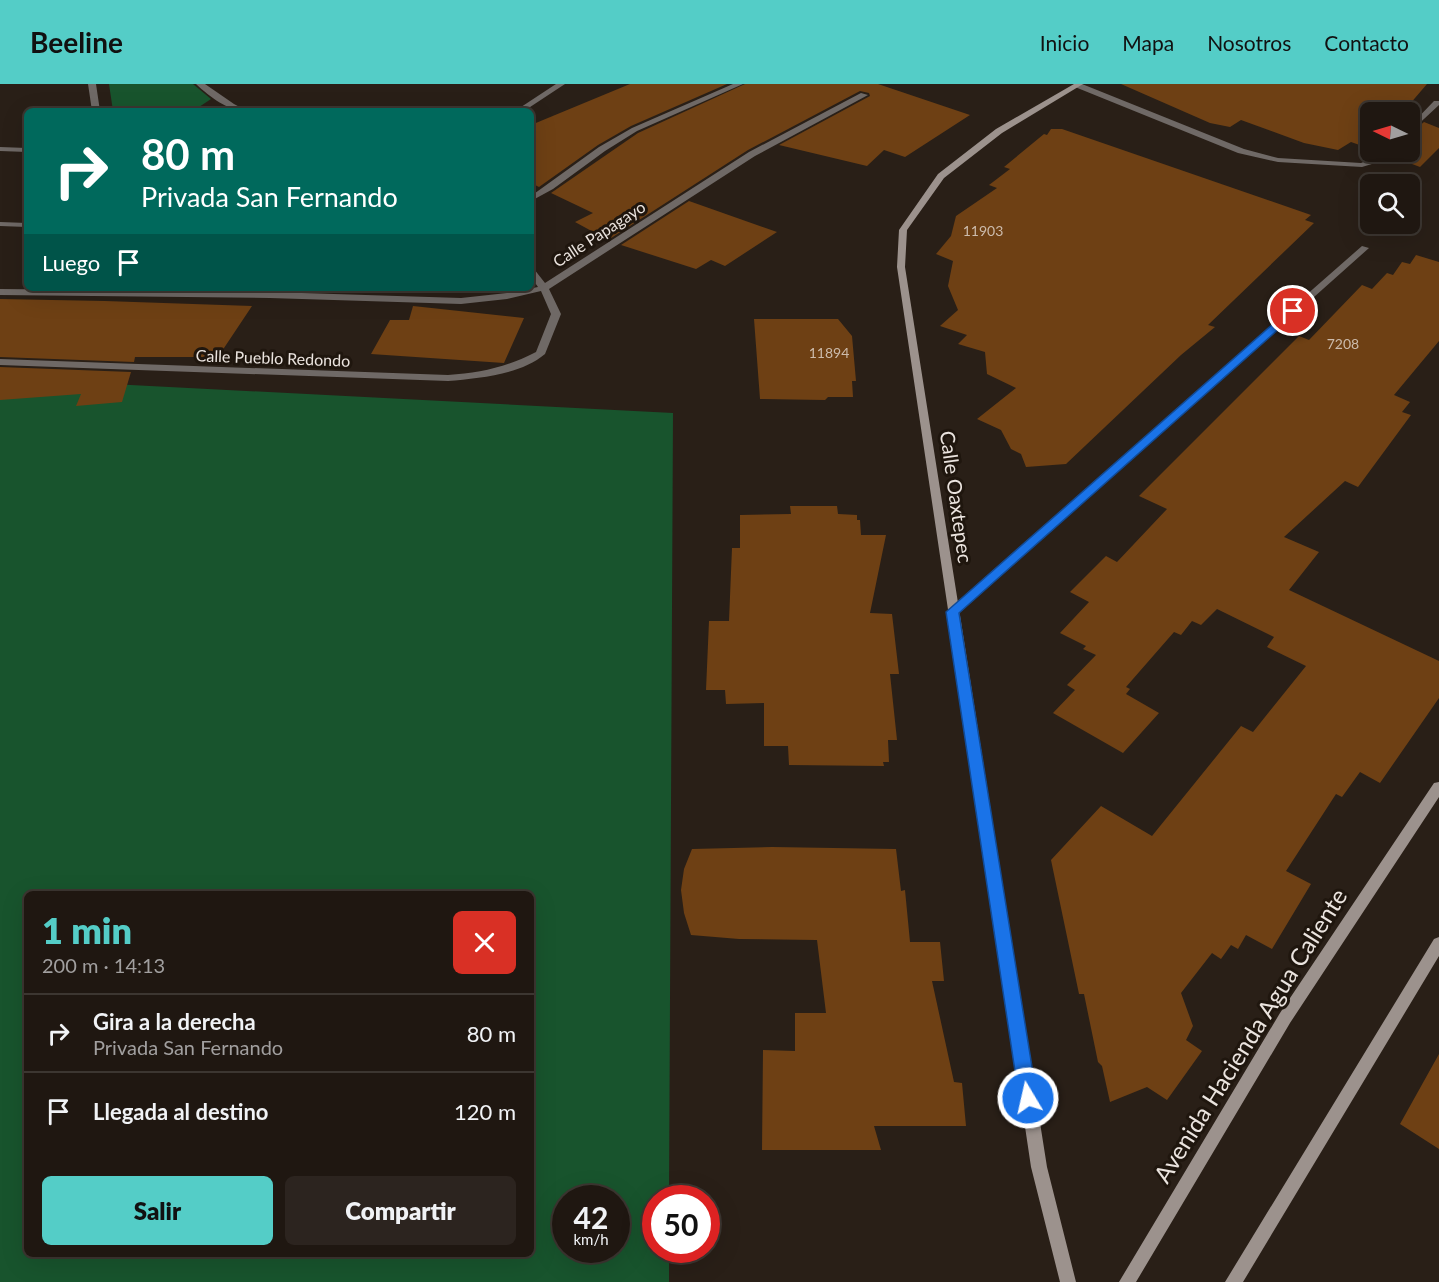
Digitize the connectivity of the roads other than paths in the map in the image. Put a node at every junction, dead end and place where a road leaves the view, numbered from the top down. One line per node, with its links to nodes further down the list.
1 (92, 84): 8 (street)
2 (201, 84): 9 (street)
3 (561, 84): 10 (street)
4 (739, 84): 15 (street)
5 (1078, 84): 14 (street); 25 (main road, Calle Oaxtepec)
6 (864, 95): 20 (street, Calle Papagayo)
7 (1437, 103): 11 (street)
8 (96, 108)
9 (236, 108)
10 (524, 108)
11 (1420, 120)
12 (0, 149): 13 (street)
13 (24, 150)
14 (1371, 162)
15 (534, 198)
16 (0, 224): 17 (street)
17 (24, 225)
18 (1365, 248): 25 (street)
19 (534, 275): 20 (street)
20 (544, 288): 21 (street, Calle Papagayo); 24 (street, Calle Pueblo Redondo)
21 (534, 290)
22 (530, 291): 23 (street, Calle Papagayo)
23 (0, 292)
24 (0, 362)
25 (953, 612): 28 (main road, Calle Oaxtepec)
26 (1439, 787): 29 (main road, Avenida Hacienda Agua Caliente)
27 (1439, 943): 30 (main road)
28 (1068, 1282)
29 (1128, 1282)
30 (1233, 1282)

